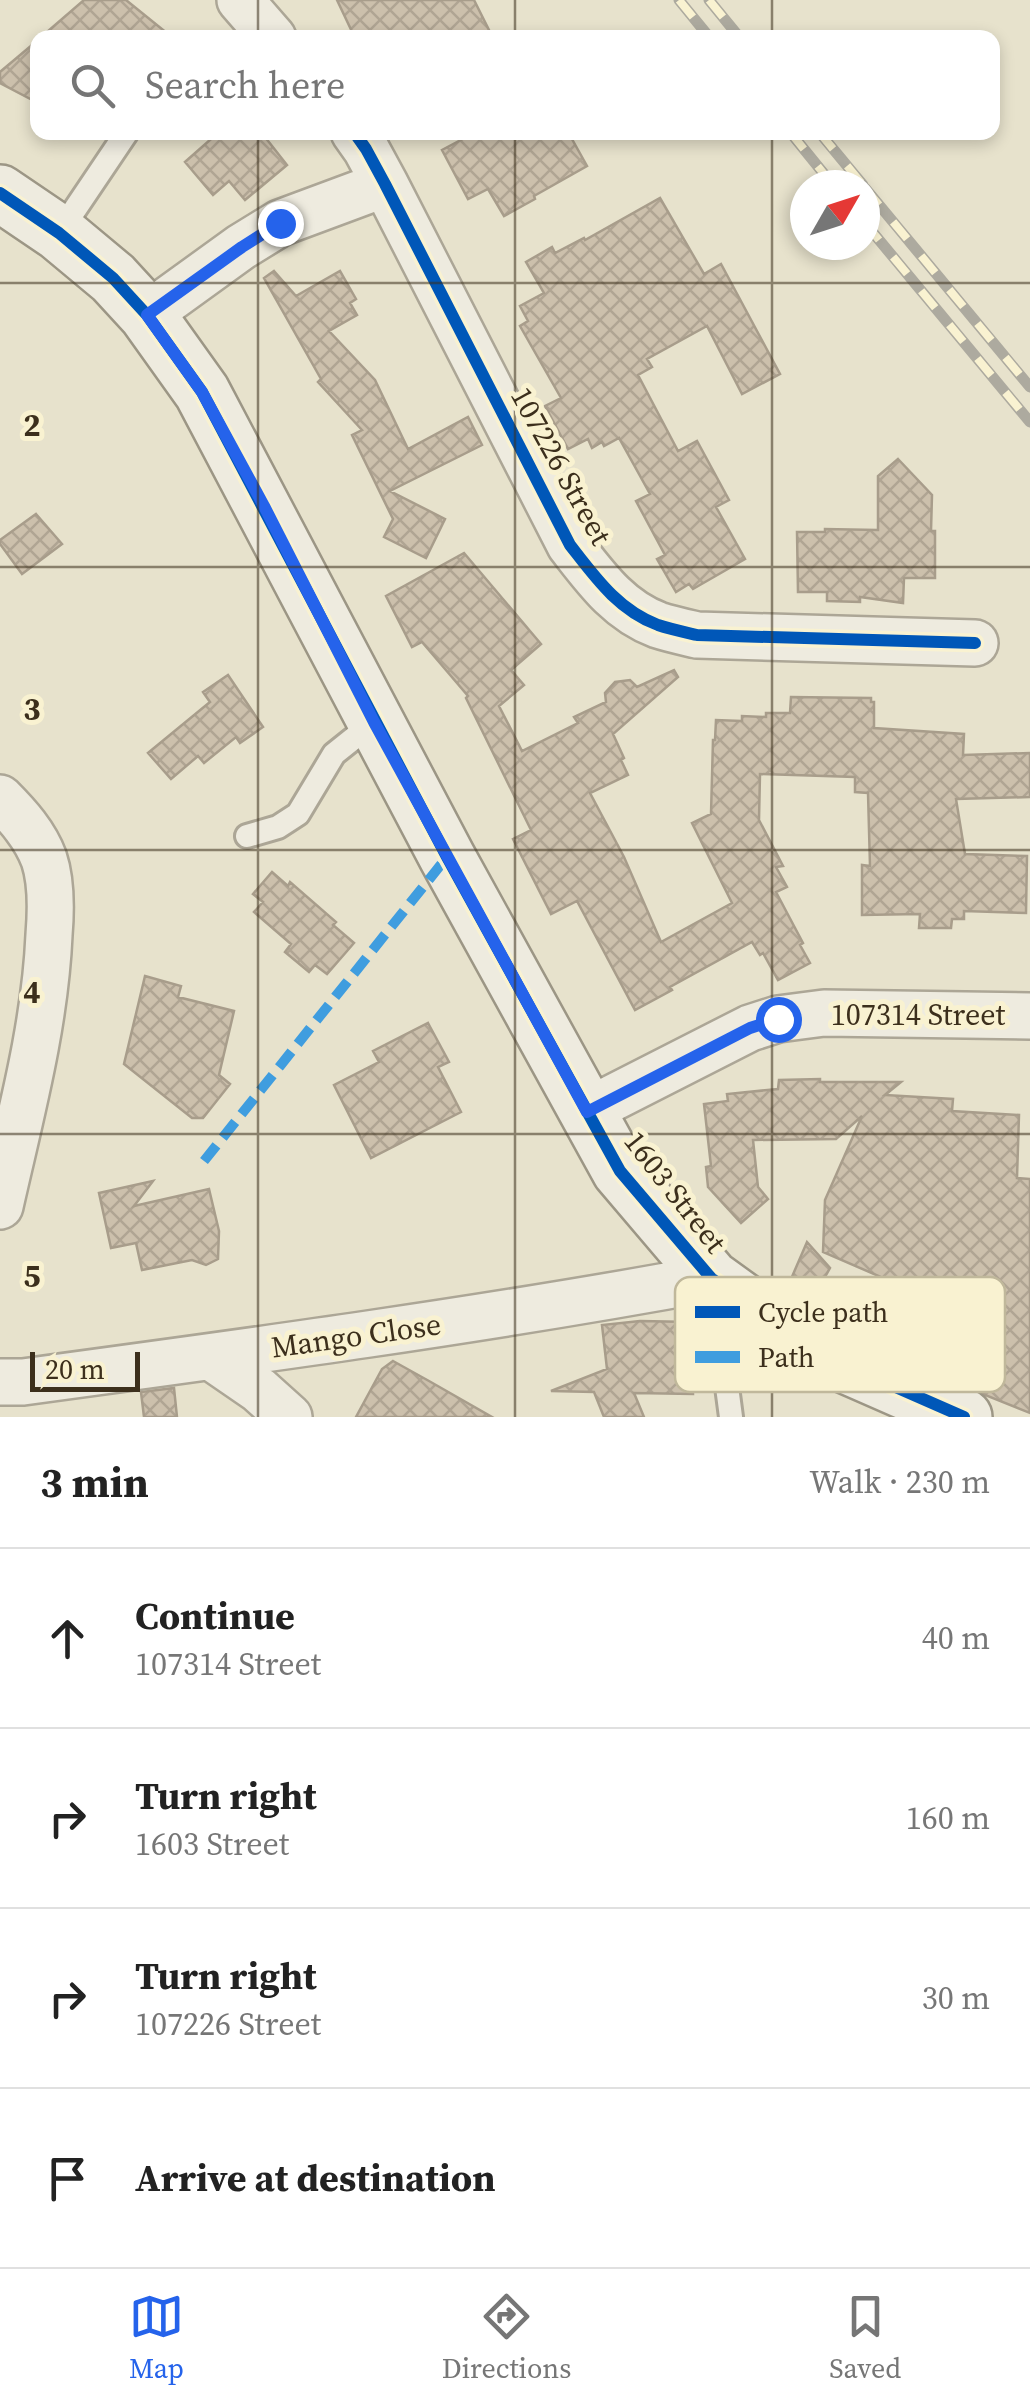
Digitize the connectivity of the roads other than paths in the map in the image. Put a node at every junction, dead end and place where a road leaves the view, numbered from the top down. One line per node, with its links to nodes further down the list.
1 (240, 0): 2 (street)
2 (266, 30)
3 (122, 140): 7 (lane)
4 (360, 140): 5 (street, 107226 Street)
5 (385, 184): 8 (street); 9 (street, 107226 Street)
6 (0, 193): 7 (street, 1603 Street)
7 (59, 232): 8 (street, 1603 Street)
8 (147, 315): 10 (street, 1603 Street)
9 (975, 643)
10 (374, 722): 12 (lane); 14 (street, 1603 Street)
11 (0, 798): 15 (street)
12 (247, 836)
13 (1030, 1016): 14 (street, 107314 Street)
14 (587, 1112): 16 (street, 1603 Street)
15 (0, 1206)
16 (714, 1277)
17 (675, 1293): 18 (street, Mango Close)
18 (211, 1357): 19 (street, Mango Close); 22 (street)
19 (0, 1382)
20 (728, 1392): 23 (lane)
21 (907, 1392): 24 (street, 1603 Street)
22 (289, 1417)
23 (731, 1417)
24 (964, 1417)

